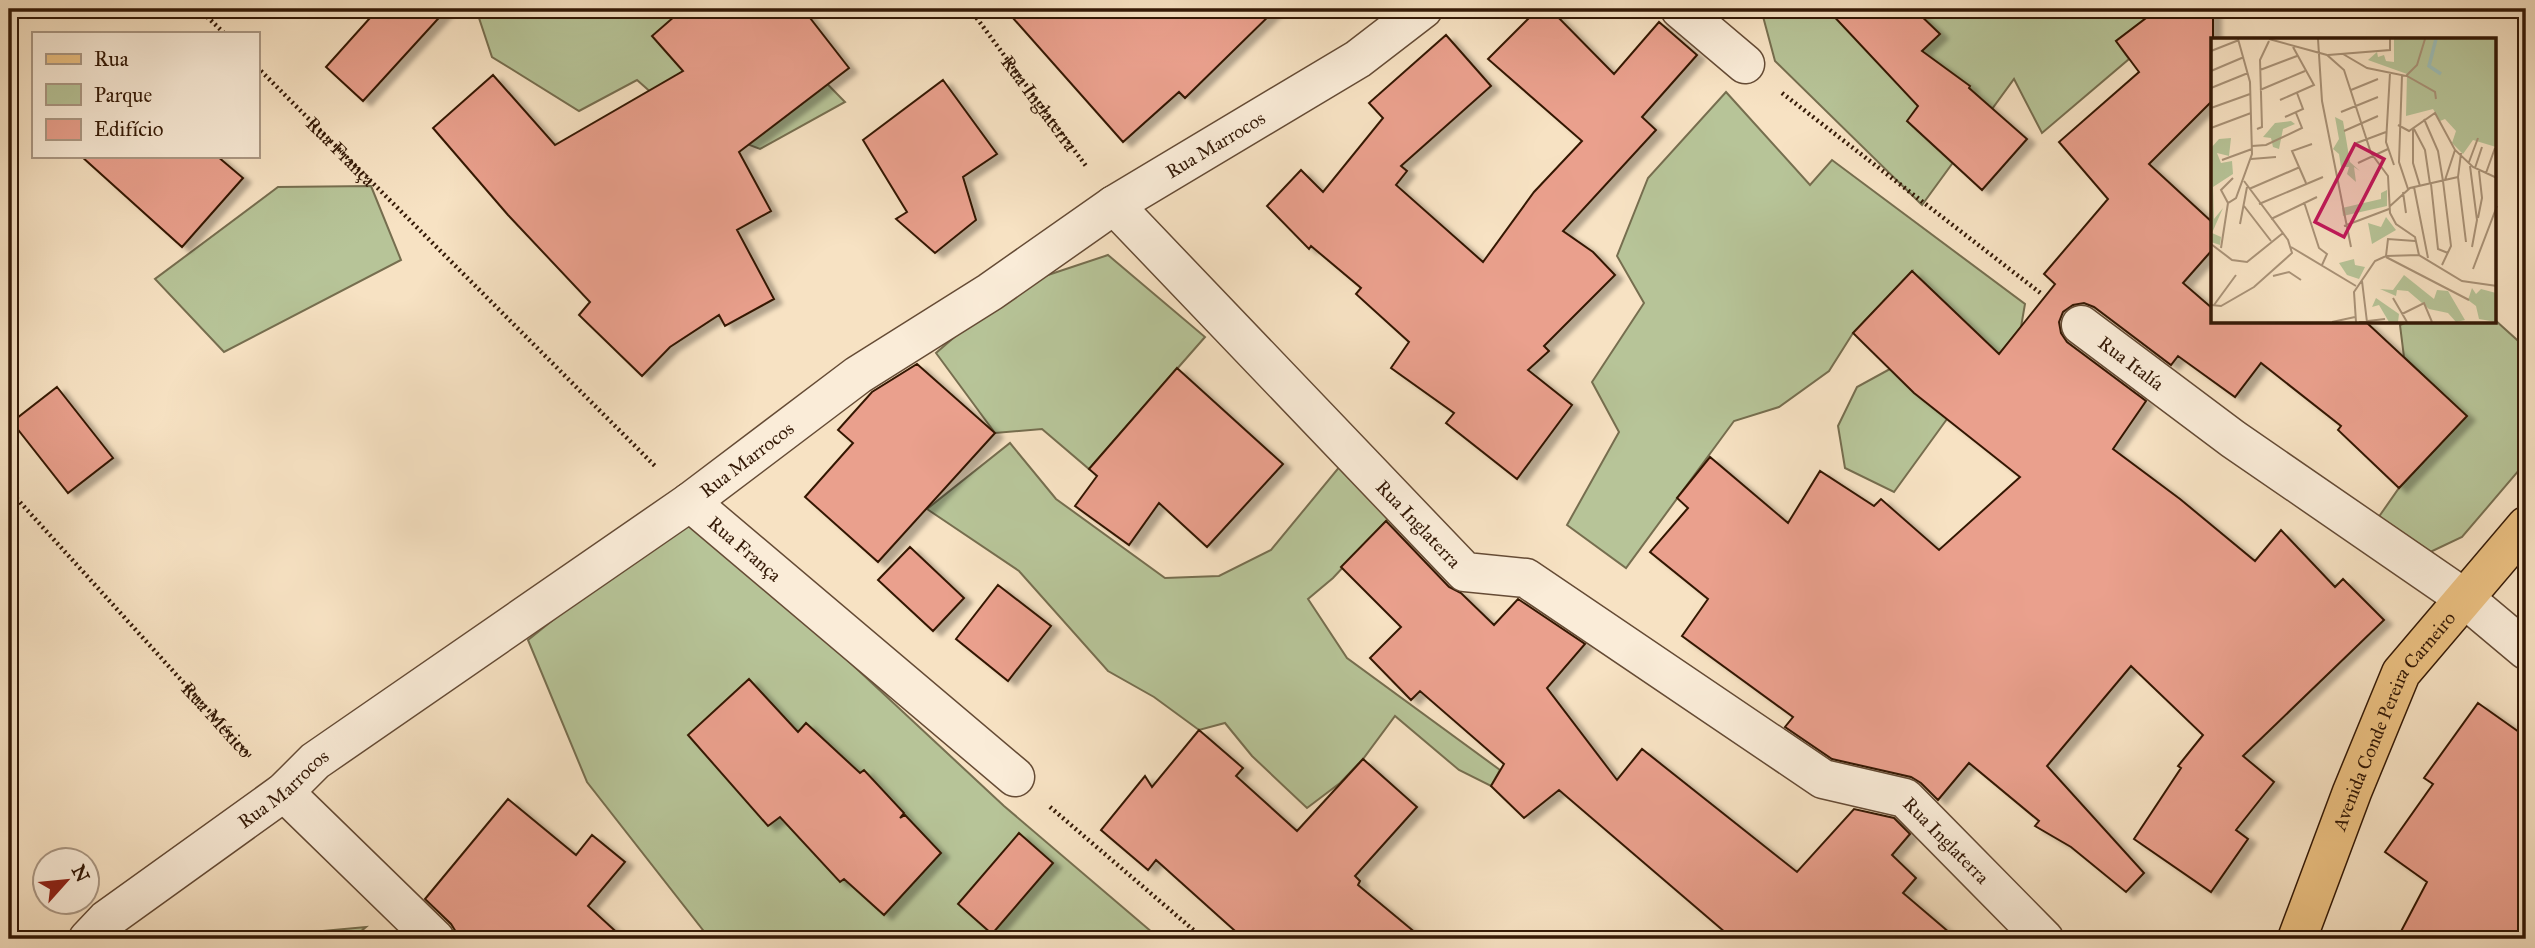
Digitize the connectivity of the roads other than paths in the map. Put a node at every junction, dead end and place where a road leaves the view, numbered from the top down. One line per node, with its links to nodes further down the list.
1 (1423, 9): 4 (street, Rua Marrocos)
2 (1680, 9): 3 (street)
3 (1745, 64)
4 (1114, 205): 6 (street, Rua Marrocos); 14 (street, Rua Inglaterra)
5 (2081, 325): 8 (street, Rua Italía)
6 (690, 502): 10 (street, Rua França); 11 (street, Rua Marrocos)
7 (2526, 526): 8 (main road, Avenida Conde Pereira Carneiro)
8 (2464, 598): 9 (street, Rua Italía); 15 (main road, Avenida Conde Pereira Carneiro)
9 (2526, 650)
10 (1015, 777)
11 (284, 792): 12 (street, Rua Marrocos); 13 (street)
12 (88, 939)
13 (435, 939)
14 (2045, 939)
15 (2298, 939)

